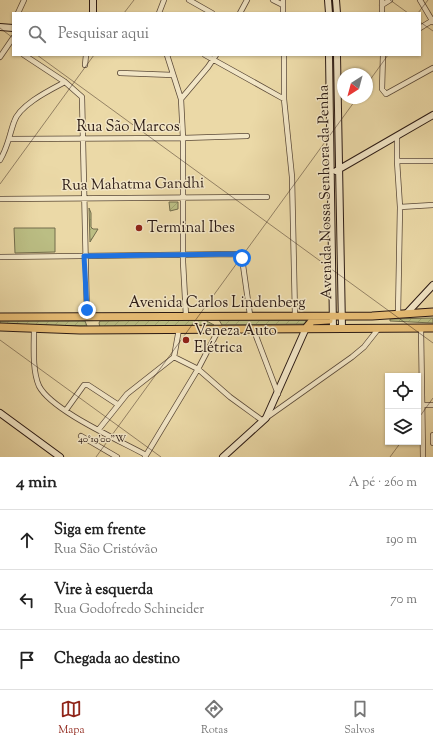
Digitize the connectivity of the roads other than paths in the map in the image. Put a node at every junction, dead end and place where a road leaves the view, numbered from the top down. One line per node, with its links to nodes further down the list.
1 (24, 0): 13 (street)
2 (93, 0): 14 (street)
3 (164, 0): 15 (street)
4 (188, 0): 16 (street)
5 (247, 0): 17 (street)
6 (273, 0): 12 (street)
7 (328, 0): 18 (street)
8 (336, 0): 19 (street)
9 (390, 0): 11 (street)
10 (420, 0): 20 (street)
11 (382, 2)
12 (283, 3)
13 (18, 12)
14 (93, 12)
15 (159, 12)
16 (210, 12)
17 (241, 12)
18 (328, 12)
19 (336, 12)
20 (433, 21): 22 (street)
21 (0, 27): 23 (street)
22 (421, 27)
23 (12, 28)
24 (11, 46): 32 (street)
25 (26, 56): 39 (street)
26 (86, 56): 34 (street)
27 (167, 56): 38 (street)
28 (284, 56): 42 (street)
29 (329, 56): 40 (street, Avenida Nossa Senhora da Penha)
30 (337, 56): 35 (street, Avenida Nossa Senhora da Penha)
31 (383, 56): 36 (street)
32 (0, 57)
33 (214, 57): 42 (street); 43 (street)
34 (86, 65)
35 (337, 68)
36 (433, 68)
37 (120, 73): 38 (street)
38 (173, 75): 43 (street)
39 (65, 82): 51 (street); 52 (street)
40 (330, 83): 41 (street); 46 (street, Avenida Nossa Senhora da Penha)
41 (337, 83)
42 (284, 99): 75 (street)
43 (181, 100): 50 (street)
44 (338, 104): 47 (street, Avenida Nossa Senhora da Penha)
45 (432, 116): 49 (street)
46 (330, 126): 47 (street); 56 (street, Avenida Nossa Senhora da Penha)
47 (338, 126): 57 (street, Avenida Nossa Senhora da Penha)
48 (247, 136): 50 (street, Rua São Marcos)
49 (397, 137): 54 (street); 57 (street)
50 (183, 138): 52 (street, Rua São Marcos); 58 (street)
51 (10, 139): 52 (street, Rua São Marcos); 53 (street)
52 (84, 139): 60 (street)
53 (0, 160)
54 (396, 161): 55 (street); 63 (street)
55 (433, 161)
56 (331, 171): 57 (street); 67 (street, Avenida Nossa Senhora da Penha)
57 (339, 171): 68 (street, Avenida Nossa Senhora da Penha)
58 (182, 196): 59 (street, Rua Mahatma Gandhi); 60 (street, Rua Mahatma Gandhi); 64 (street)
59 (267, 197)
60 (84, 198): 61 (street, Rua Mahatma Gandhi); 65 (street)
61 (0, 199)
62 (433, 206): 63 (street)
63 (400, 207): 76 (street)
64 (183, 255): 65 (street); 74 (street); 77 (street)
65 (84, 256): 66 (street); 82 (street)
66 (0, 257)
67 (332, 258): 68 (street); 70 (street, Avenida Nossa Senhora da Penha)
68 (340, 258): 71 (street, Avenida Nossa Senhora da Penha)
69 (433, 285): 73 (street)
70 (332, 288): 71 (street); 79 (street, Avenida Nossa Senhora da Penha)
71 (341, 288): 80 (street, Avenida Nossa Senhora da Penha)
72 (433, 312): 73 (main road, Avenida Carlos Lindenberg)
73 (407, 313): 76 (main road, Avenida Carlos Lindenberg)
74 (250, 315): 75 (main road, Avenida Carlos Lindenberg); 78 (main road, Avenida Carlos Lindenberg)
75 (295, 315): 79 (main road, Avenida Carlos Lindenberg)
76 (398, 315): 80 (main road, Avenida Carlos Lindenberg)
77 (186, 316): 78 (main road, Avenida Carlos Lindenberg); 82 (main road, Avenida Carlos Lindenberg)
78 (208, 316): 84 (main road)
79 (333, 316): 80 (main road, Avenida Carlos Lindenberg); 86 (main road); 87 (street, Avenida Nossa Senhora da Penha)
80 (341, 316): 88 (street, Avenida Nossa Senhora da Penha)
81 (0, 317): 82 (main road, Avenida Carlos Lindenberg)
82 (87, 317): 94 (main road)
83 (0, 327): 91 (main road, Avenida Carlos Lindenberg)
84 (219, 328): 85 (main road, Avenida Carlos Lindenberg); 92 (main road, Avenida Carlos Lindenberg); 96 (street)
85 (253, 328): 86 (main road, Avenida Carlos Lindenberg); 97 (street)
86 (306, 328): 87 (main road, Avenida Carlos Lindenberg); 97 (street)
87 (333, 328): 88 (main road, Avenida Carlos Lindenberg)
88 (342, 328): 89 (main road, Avenida Carlos Lindenberg)
89 (379, 328): 93 (main road, Avenida Carlos Lindenberg); 103 (street)
90 (433, 328): 93 (main road, Avenida Carlos Lindenberg)
91 (34, 329): 94 (main road, Avenida Carlos Lindenberg); 101 (street)
92 (179, 329): 94 (main road, Avenida Carlos Lindenberg); 95 (street)
93 (421, 329): 99 (street)
94 (99, 330)
95 (174, 357): 96 (street); 98 (street)
96 (198, 369): 103 (street); 108 (street)
97 (278, 394): 103 (street)
98 (117, 404): 101 (street); 104 (street)
99 (422, 405): 100 (street); 112 (street)
100 (433, 405)
101 (66, 410): 104 (street)
102 (0, 414): 109 (street)
103 (265, 419): 111 (street)
104 (99, 430): 108 (street)
105 (433, 435): 107 (street)
106 (81, 436): 110 (street)
107 (433, 443)
108 (146, 456)
109 (60, 457)
110 (117, 457)
111 (223, 457)
112 (423, 457)

